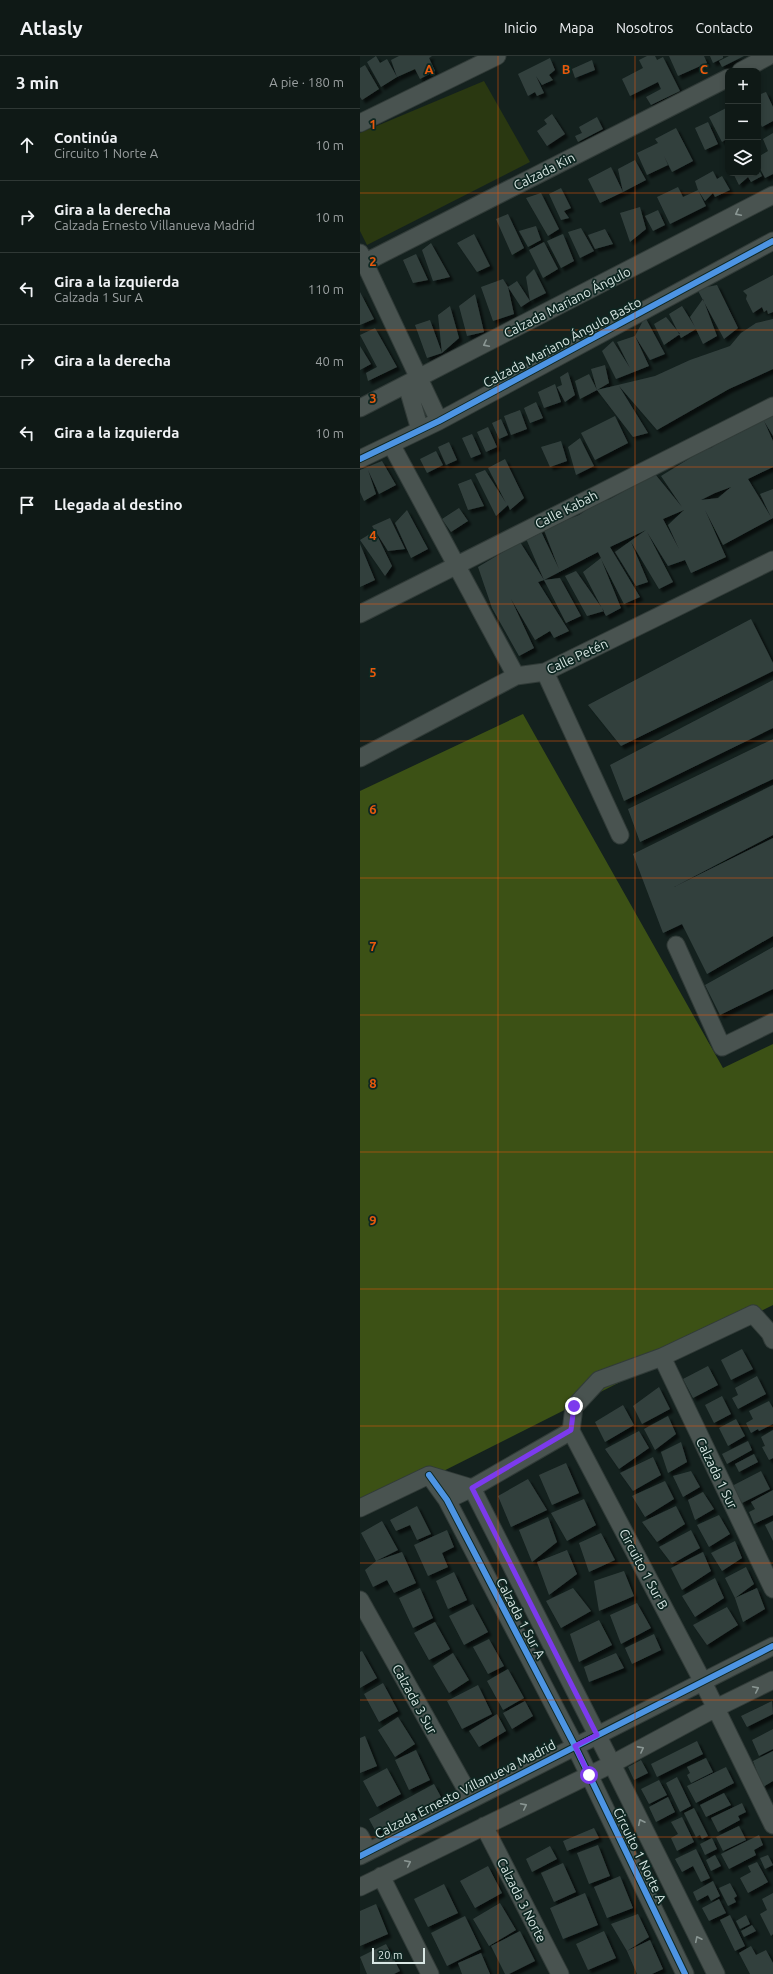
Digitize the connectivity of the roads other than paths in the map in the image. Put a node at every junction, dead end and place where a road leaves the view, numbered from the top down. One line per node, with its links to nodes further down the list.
1 (497, 56): 5 (street)
2 (769, 60): 3 (street)
3 (749, 68)
4 (725, 79): 8 (street, Calzada Kin)
5 (360, 123)
6 (773, 195): 9 (street, Calzada Mariano Ángulo, one-way to 9)
7 (773, 241): 12 (street, Calzada Mariano Ángulo Basto)
8 (362, 260): 9 (street)
9 (413, 382): 11 (street, Calzada Mariano Ángulo); 12 (street); 13 (street)
10 (773, 406): 17 (street, Calle Kabah)
11 (360, 408)
12 (439, 421): 13 (street, Calzada Mariano Ángulo Basto)
13 (420, 430): 14 (street, Calzada Mariano Ángulo Basto)
14 (391, 444): 15 (street, Calzada Mariano Ángulo Basto); 17 (street)
15 (360, 459)
16 (773, 560): 19 (street, Calle Petén)
17 (456, 564): 18 (street, Calle Kabah); 20 (street)
18 (360, 614)
19 (545, 672): 20 (street, Calle Petén); 22 (street)
20 (516, 676): 21 (street, Calle Petén)
21 (360, 758)
22 (620, 835)
23 (676, 945): 24 (street)
24 (773, 1022)
25 (772, 1335): 26 (street)
26 (662, 1357): 27 (street); 32 (street, Calzada 1 Sur)
27 (571, 1430): 29 (street); 36 (street, Circuito 1 Sur B)
28 (429, 1475): 29 (street); 30 (street, Calzada 1 Sur A); 31 (street)
29 (472, 1488): 30 (street); 38 (street, Calzada 1 Sur A)
30 (447, 1500): 39 (street, Calzada 1 Sur A)
31 (360, 1508)
32 (773, 1589)
33 (360, 1600): 42 (street, Calzada 3 Sur)
34 (773, 1646): 36 (street, Calzada Ernesto Villanueva Madrid)
35 (773, 1680): 37 (street, one-way to 35)
36 (703, 1682): 37 (street, Circuito 1 Sur B); 38 (street, Calzada Ernesto Villanueva Madrid)
37 (716, 1708): 40 (street, one-way to 37); 43 (street, Circuito 1 Sur B)
38 (597, 1735): 39 (street, Calzada Ernesto Villanueva Madrid); 40 (street, Calzada 1 Sur A)
39 (575, 1746): 41 (street, Circuito 1 Norte A); 42 (street, Calzada Ernesto Villanueva Madrid)
40 (612, 1764): 41 (street); 52 (street, Circuito 1 Norte A, one-way to 40)
41 (589, 1775): 44 (street, one-way to 41); 51 (street, Circuito 1 Norte A)
42 (471, 1798): 46 (street, Calzada Ernesto Villanueva Madrid)
43 (773, 1825)
44 (484, 1826): 47 (street, one-way to 44); 50 (street, Calzada 3 Norte)
45 (360, 1836): 46 (street)
46 (364, 1853)
47 (381, 1876): 48 (street); 49 (street)
48 (360, 1887)
49 (430, 1974)
50 (560, 1974)
51 (685, 1974)
52 (716, 1974)

